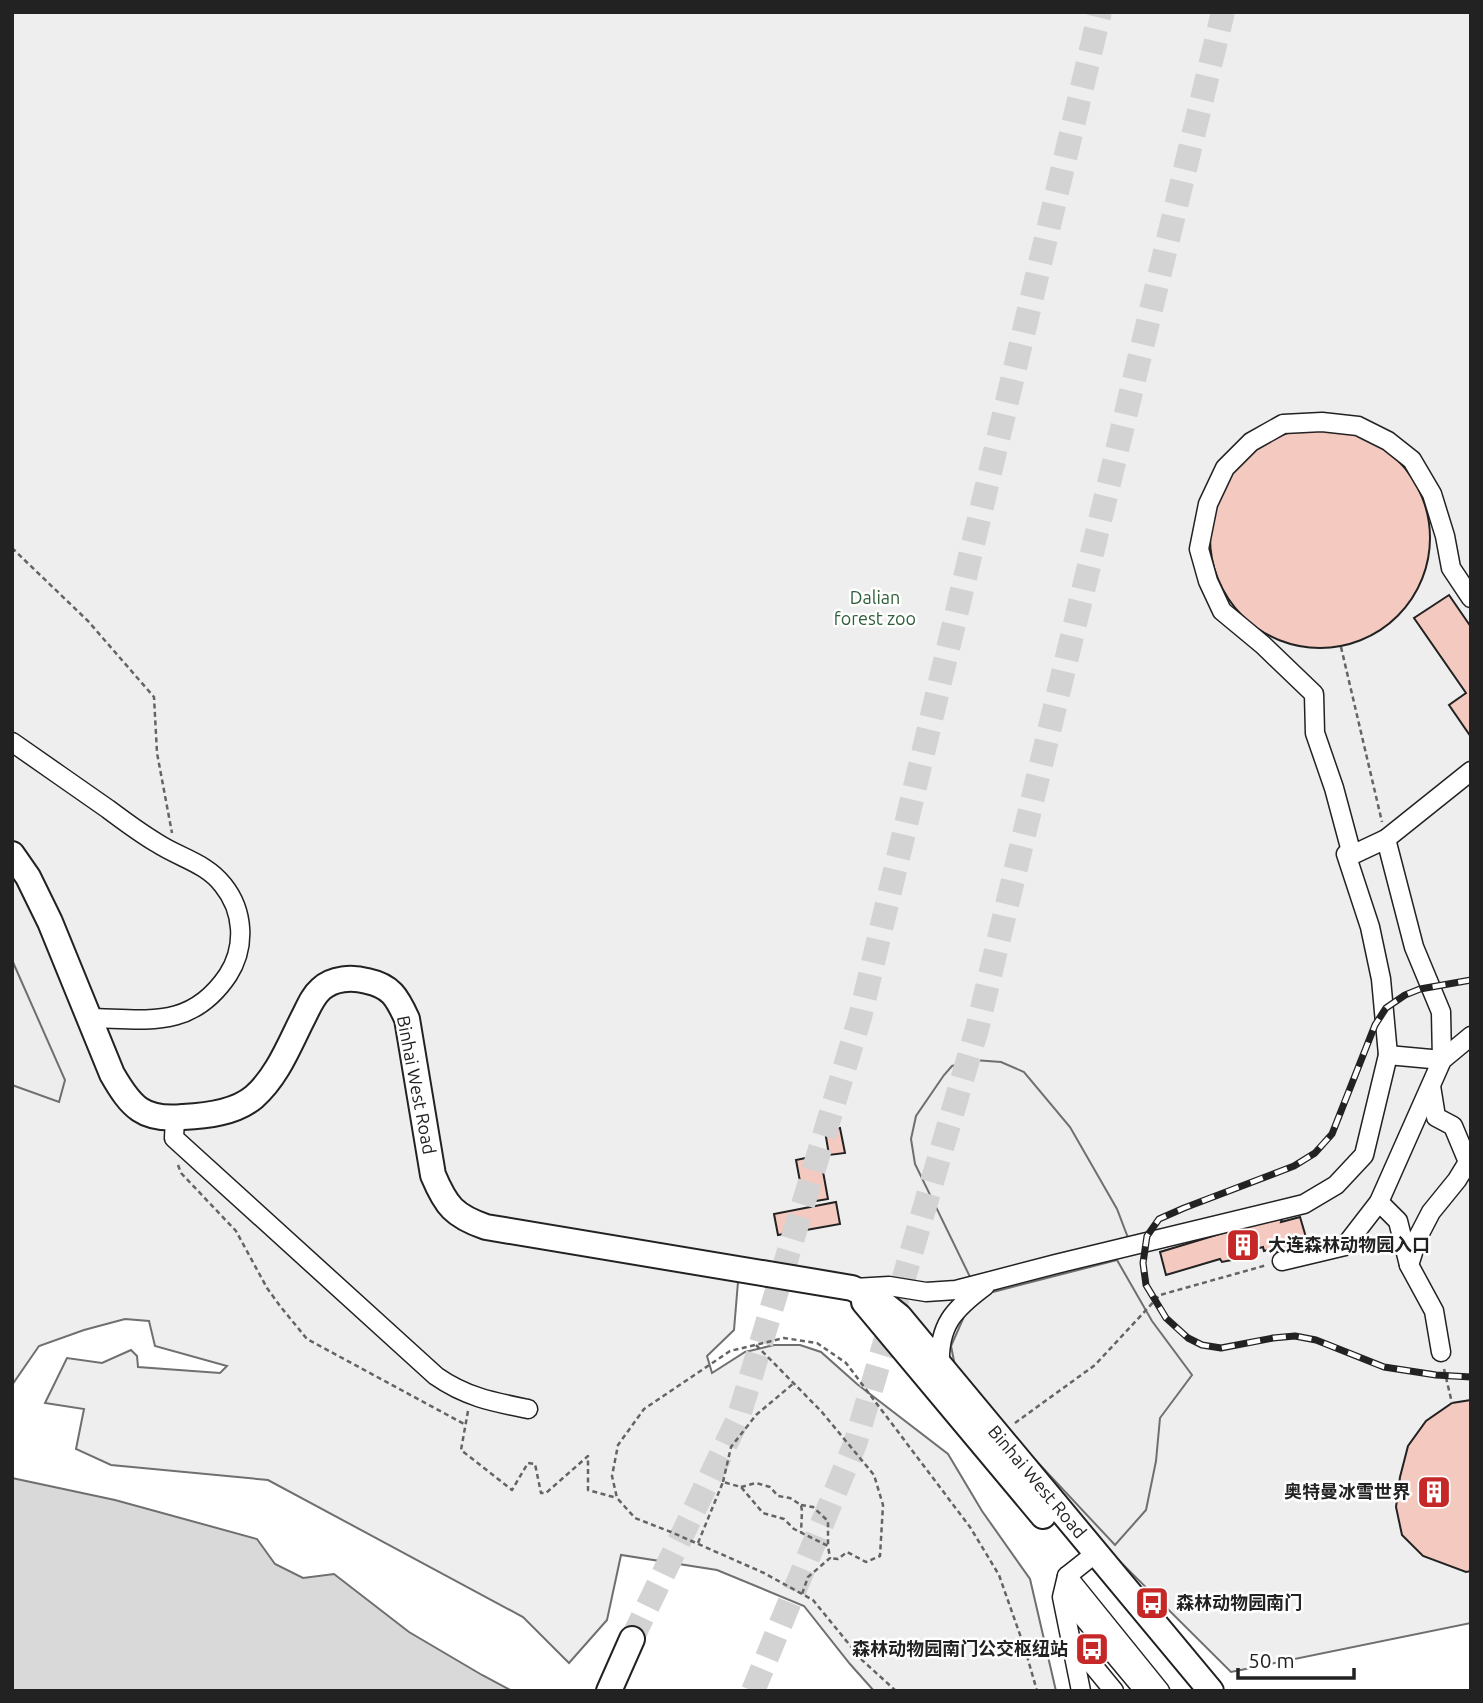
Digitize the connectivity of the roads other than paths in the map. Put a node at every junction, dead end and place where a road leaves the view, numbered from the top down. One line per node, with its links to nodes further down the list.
1 (1471, 598): 4 (street)
2 (12, 742): 7 (street)
3 (1471, 771): 4 (street)
4 (1386, 839): 10 (street)
5 (12, 854): 7 (highway, Binhai West Road)
6 (1346, 854): 9 (street)
7 (89, 1018): 12 (highway, Binhai West Road)
8 (1471, 1036): 10 (street)
9 (1388, 1055): 10 (street); 16 (street)
10 (1442, 1060): 11 (street)
11 (1431, 1085): 13 (street); 15 (street)
12 (175, 1128): 17 (highway, Binhai West Road); 20 (street)
13 (1379, 1202): 14 (street); 15 (street)
14 (1282, 1261)
15 (1409, 1265): 18 (street)
16 (991, 1282): 17 (street); 19 (street)
17 (852, 1288): 19 (highway, Binhai West Road); 21 (highway, Binhai West Road)
18 (1441, 1352)
19 (940, 1366): 21 (highway, Binhai West Road)
20 (528, 1409)
21 (1082, 1564): 22 (street); 31 (street); 32 (street); 33 (highway, Binhai West Road); 34 (highway, Binhai West Road)
22 (1062, 1597): 23 (street); 30 (street)
23 (1070, 1637): 25 (street); 29 (street)
24 (632, 1639): 26 (highway)
25 (1078, 1672): 27 (street); 28 (street)
26 (608, 1691)
27 (1081, 1691)
28 (1093, 1691)
29 (1114, 1691)
30 (1128, 1691)
31 (1144, 1691)
32 (1160, 1691)
33 (1189, 1691)
34 (1211, 1691)

